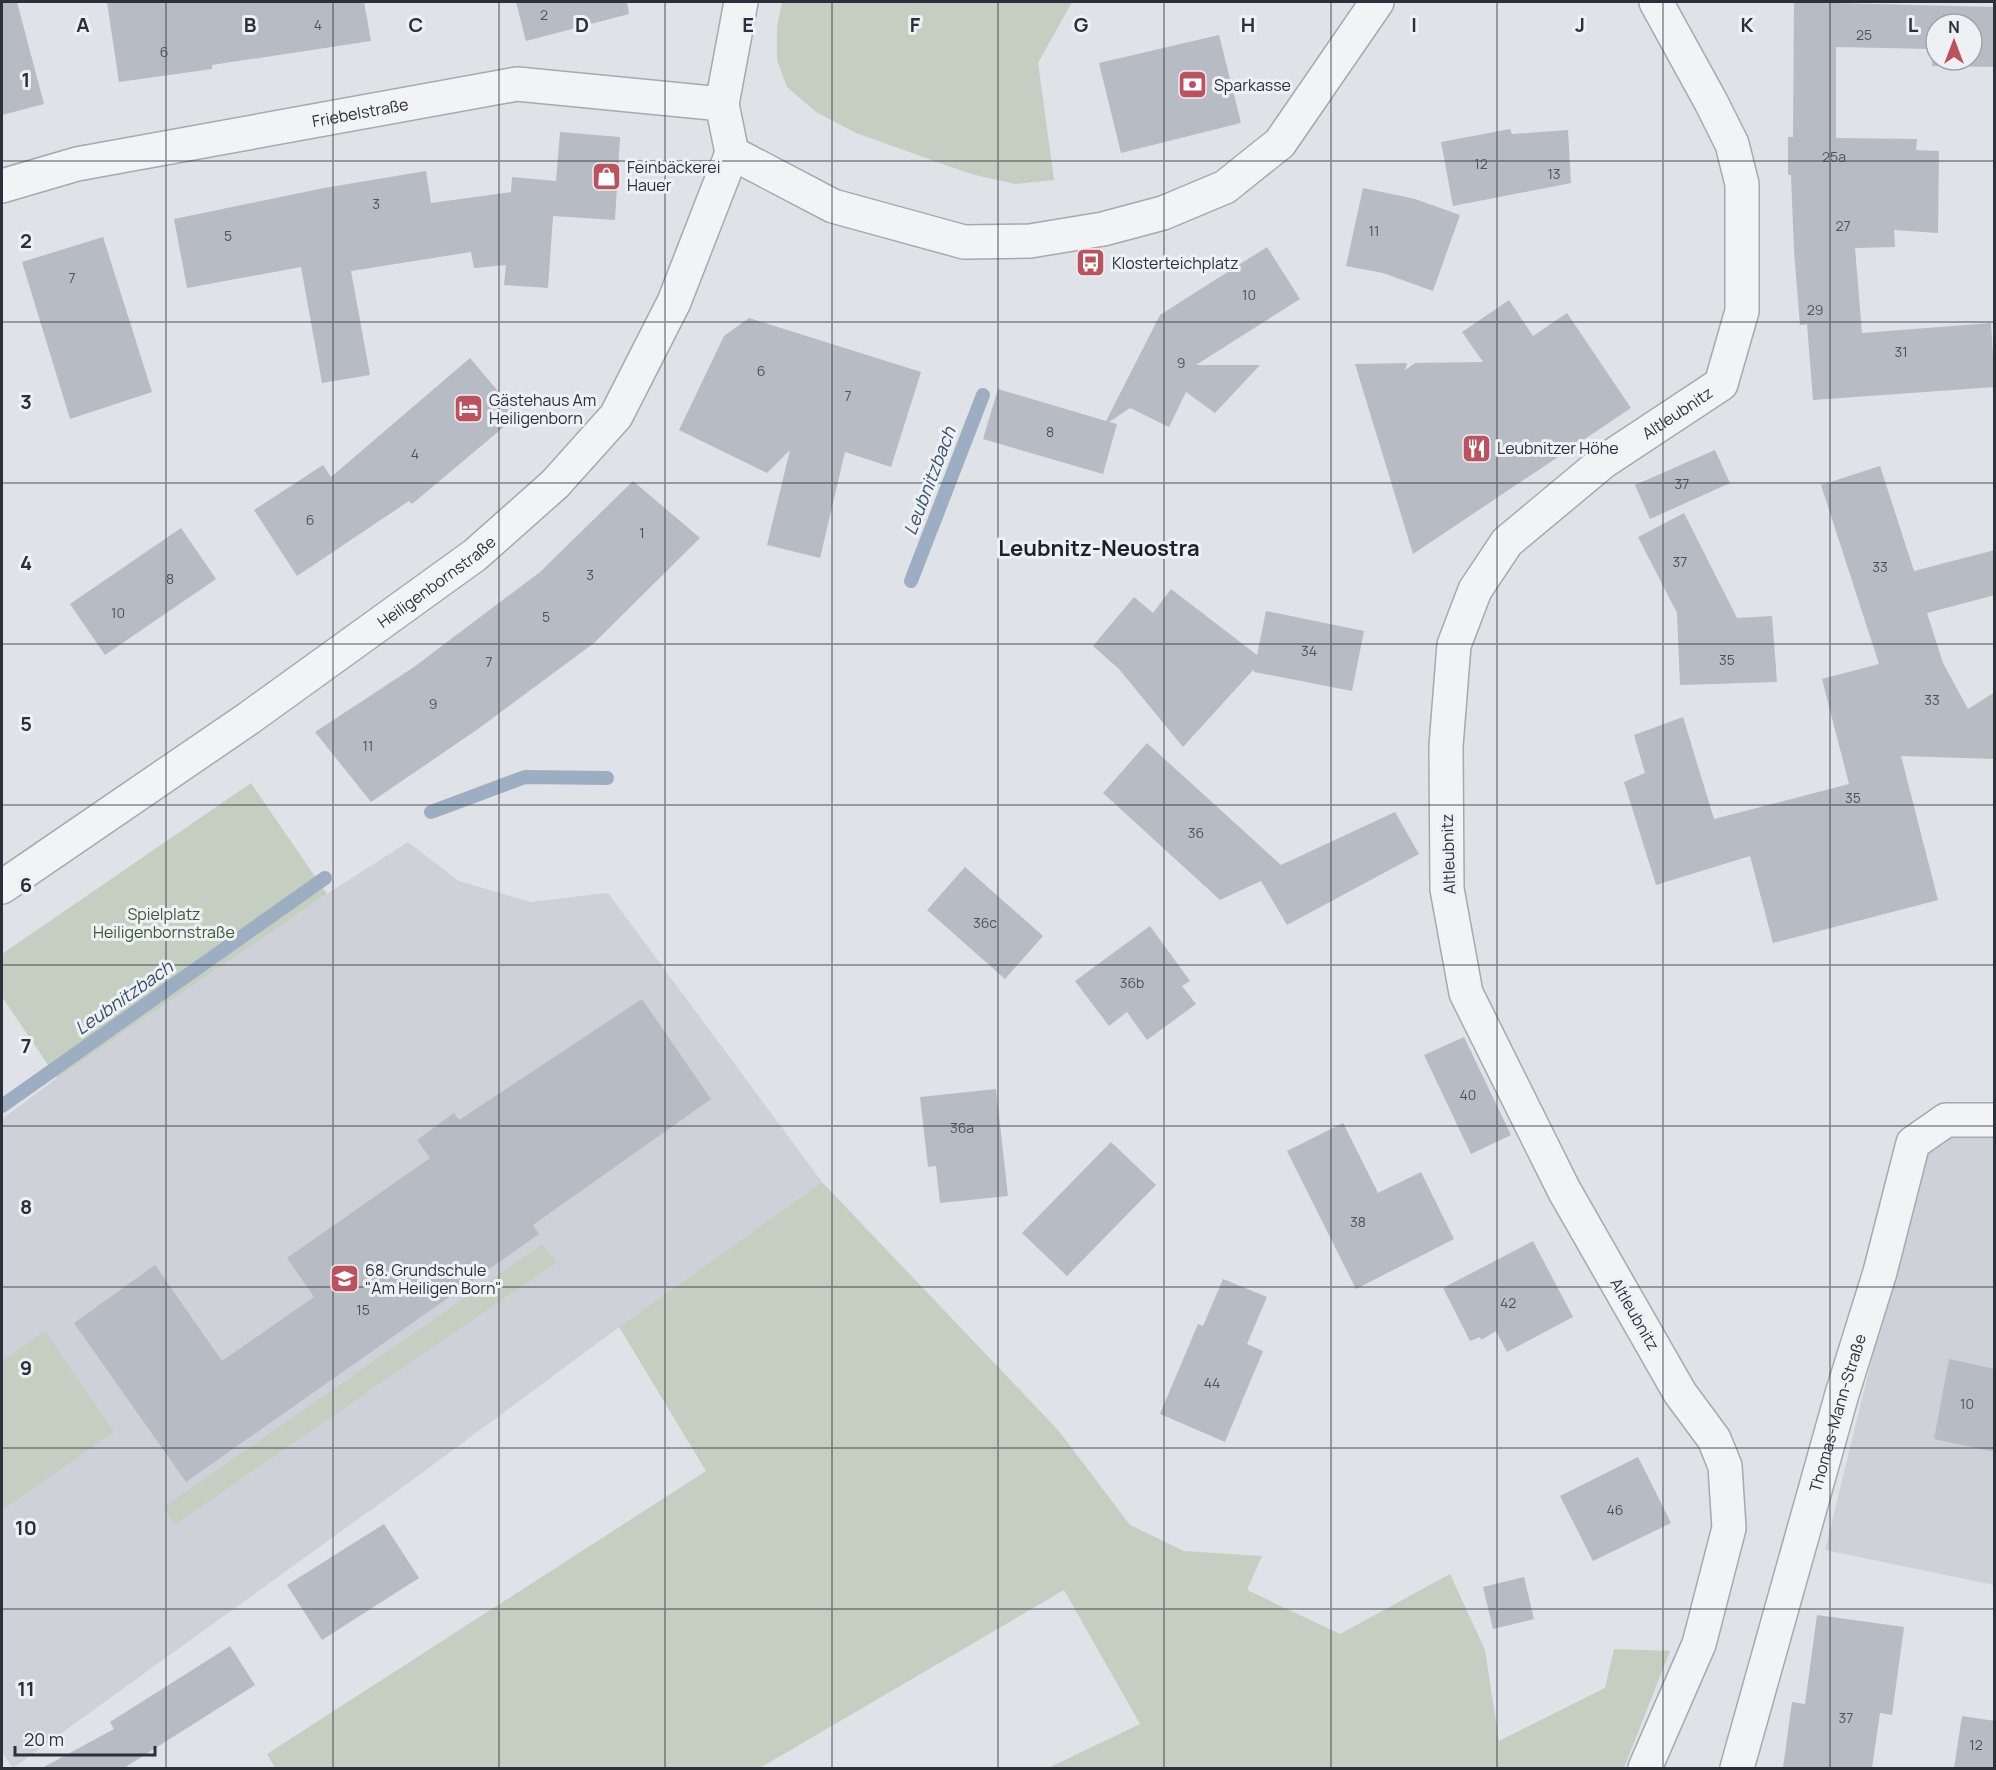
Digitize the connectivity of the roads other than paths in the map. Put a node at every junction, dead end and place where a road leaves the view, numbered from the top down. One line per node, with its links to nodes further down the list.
1 (741, 2): 4 (street)
2 (1377, 2): 5 (street)
3 (1656, 2): 9 (street, Altleubnitz)
4 (722, 104): 5 (street); 6 (street, Friebelstraße)
5 (732, 153): 7 (street, Heiligenbornstraße)
6 (2, 186)
7 (2, 887)
8 (1995, 1120): 10 (street, Thomas-Mann-Straße)
9 (1646, 1768)
10 (1737, 1768)

